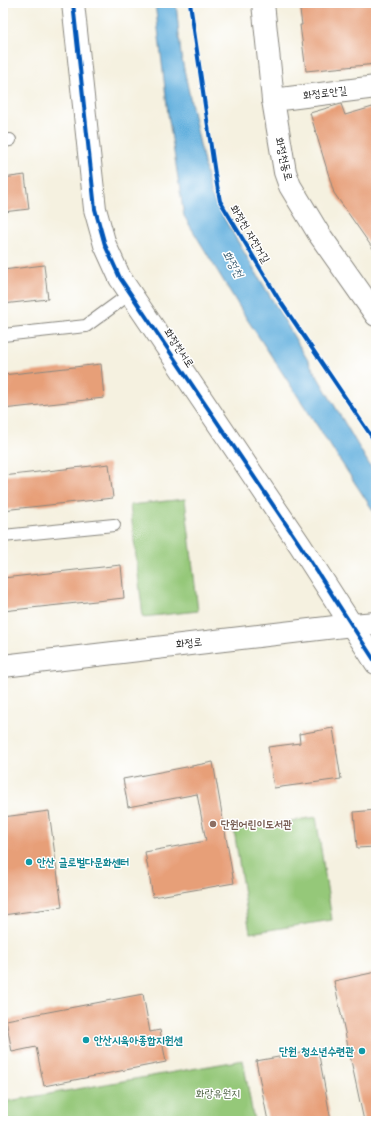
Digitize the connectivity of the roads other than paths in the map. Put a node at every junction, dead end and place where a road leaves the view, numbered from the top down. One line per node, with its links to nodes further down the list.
1 (73, 3): 5 (street, 화정천서로)
2 (263, 3): 4 (street, 화정천동로)
3 (376, 87): 4 (street, 화정로안길)
4 (273, 100): 6 (street, 화정천동로)
5 (131, 293): 7 (lane); 11 (street, 화정천서로)
6 (376, 315)
7 (3, 335)
8 (114, 525): 9 (lane)
9 (3, 536)
10 (376, 624): 11 (street, 화정로)
11 (352, 625): 12 (street, 화정천서로); 13 (street, 화정로)
12 (376, 663)
13 (3, 666)

